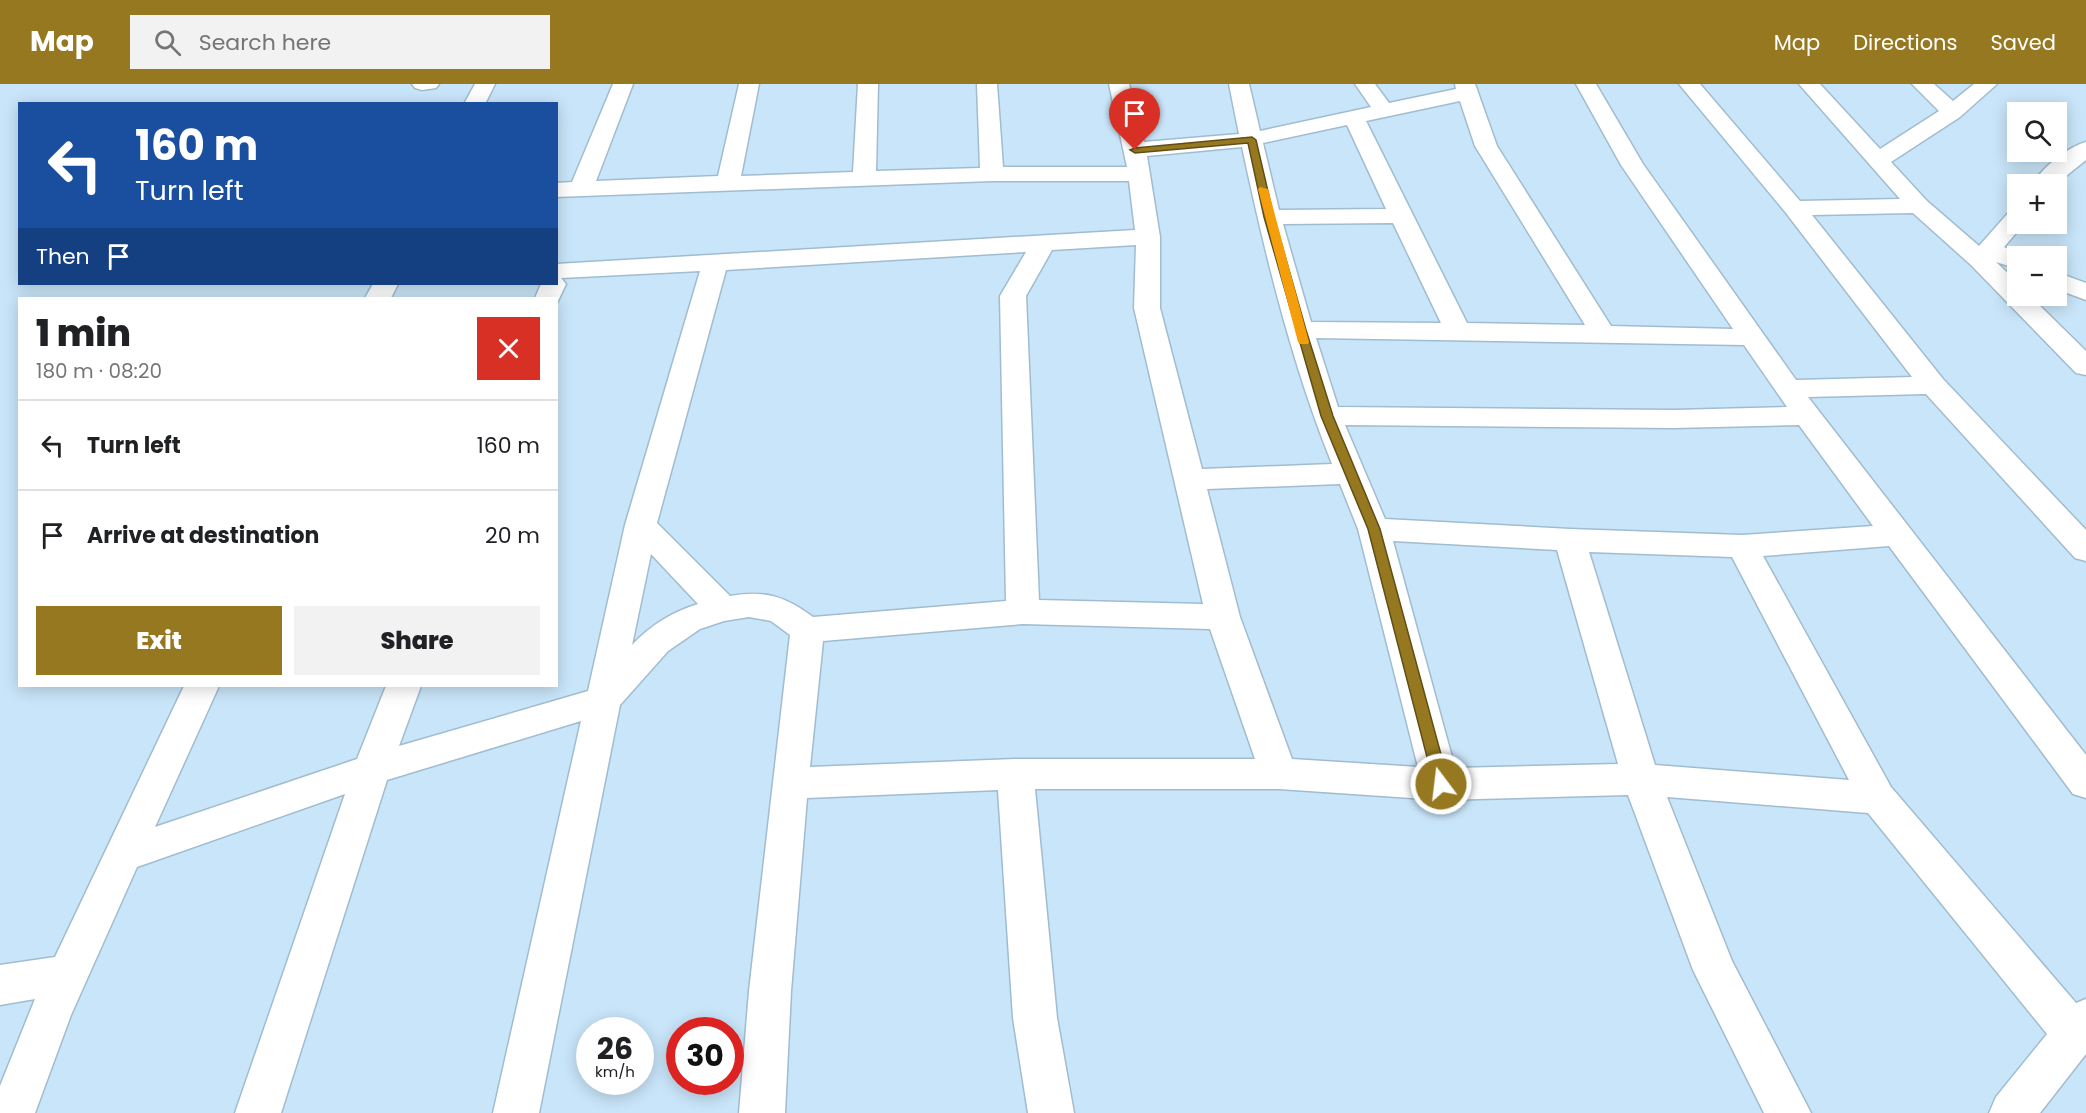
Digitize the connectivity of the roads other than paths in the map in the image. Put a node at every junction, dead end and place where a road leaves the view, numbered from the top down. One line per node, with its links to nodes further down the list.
1 (422, 84): 2 (street)
2 (429, 84)
3 (485, 84): 17 (street)
4 (623, 84): 29 (street)
5 (749, 84): 28 (street)
6 (868, 84): 27 (street)
7 (987, 84): 25 (street)
8 (1119, 84): 24 (street)
9 (1239, 84): 21 (street)
10 (1365, 84): 18 (street)
11 (1586, 84): 47 (street)
12 (1689, 84): 32 (street)
13 (1809, 84): 23 (street)
14 (1922, 84): 19 (street)
15 (1987, 84): 19 (street)
16 (1466, 89): 18 (street); 46 (street)
17 (475, 102)
18 (1383, 110): 20 (street)
19 (1952, 112): 23 (street)
20 (1353, 117): 21 (street); 33 (street)
21 (1252, 140): 24 (street); 34 (street)
22 (2086, 149): 26 (street)
23 (1879, 160): 31 (street)
24 (1137, 162): 25 (street); 36 (street)
25 (992, 174): 27 (street)
26 (2053, 174)
27 (864, 178): 28 (street)
28 (728, 183): 29 (street)
29 (581, 188): 30 (street)
30 (558, 190)
31 (1919, 206): 32 (street); 38 (street)
32 (1794, 208): 49 (street)
33 (1401, 216): 34 (street); 45 (street)
34 (1269, 217): 44 (street)
35 (2007, 229): 38 (street)
36 (1148, 237): 37 (street); 54 (street)
37 (1044, 242): 40 (street); 62 (street)
38 (1984, 255): 39 (street); 48 (street)
39 (2007, 260)
40 (715, 263): 41 (street); 55 (street)
41 (558, 280)
42 (2067, 284): 43 (street)
43 (2086, 292)
44 (1300, 330): 45 (street); 51 (street)
45 (1458, 331): 46 (street)
46 (1604, 335): 47 (street)
47 (1752, 337): 50 (street)
48 (2086, 367)
49 (1933, 385): 50 (street); 60 (street)
50 (1789, 389): 52 (street)
51 (1327, 416): 52 (street); 53 (street)
52 (1807, 416): 57 (street)
53 (1352, 473): 54 (street); 56 (street)
54 (1188, 480): 63 (street)
55 (641, 525): 61 (street); 67 (street)
56 (1374, 529): 58 (street); 74 (street)
57 (1896, 535): 59 (street); 73 (street)
58 (1570, 540): 59 (street); 71 (street)
59 (1742, 546): 75 (street)
60 (2086, 550)
61 (723, 609): 64 (street); 67 (street)
62 (1023, 612): 63 (street); 64 (street)
63 (1223, 617): 70 (street)
64 (807, 630): 72 (street)
65 (201, 687): 76 (street)
66 (403, 687): 68 (street)
67 (604, 700): 68 (street); 82 (street)
68 (372, 769): 76 (street); 81 (street)
69 (1015, 774): 70 (street); 72 (street); 84 (street)
70 (1279, 774): 74 (street)
71 (1641, 778): 74 (street); 75 (street); 85 (street)
72 (790, 783): 83 (street)
73 (2086, 783)
74 (1441, 784)
75 (1878, 798): 79 (street)
76 (123, 855): 77 (street)
77 (68, 974): 78 (street); 80 (street)
78 (0, 985)
79 (2080, 1027): 86 (street)
80 (12, 1113)
81 (258, 1113)
82 (516, 1113)
83 (762, 1113)
84 (1051, 1113)
85 (1788, 1113)
86 (2012, 1113)

